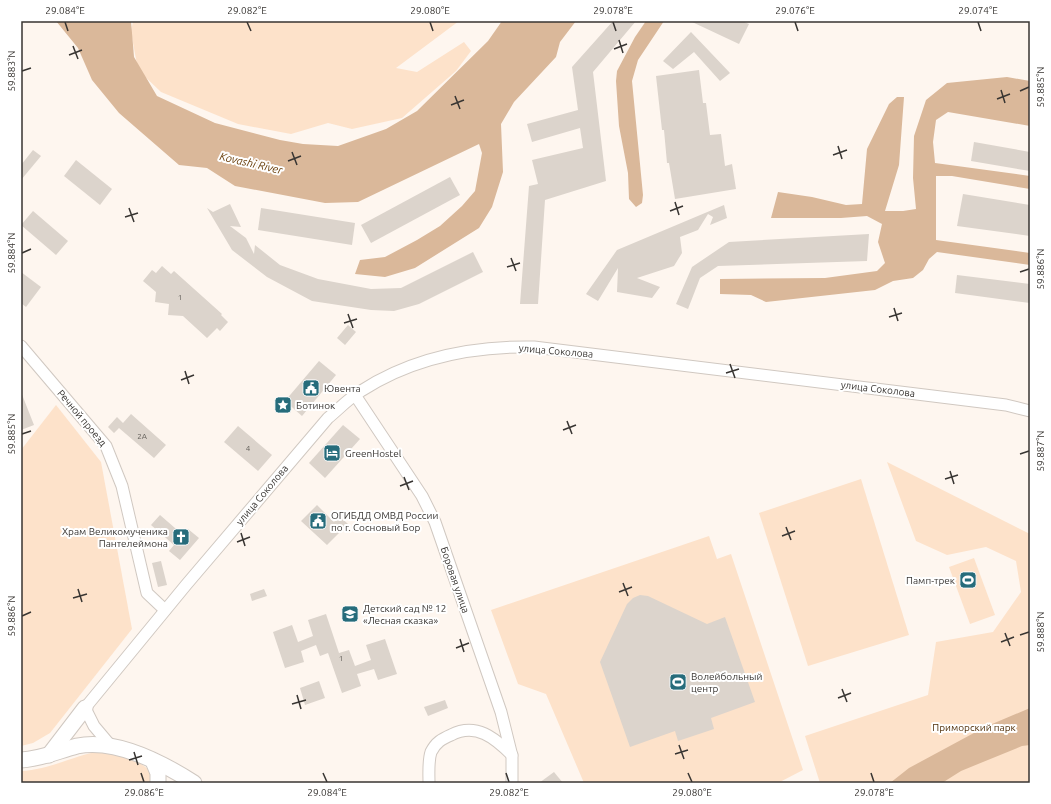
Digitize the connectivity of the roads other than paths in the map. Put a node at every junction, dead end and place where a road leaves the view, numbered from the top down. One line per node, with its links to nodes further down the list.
1 (21, 346): 4 (street, Речной проезд)
2 (355, 395): 3 (street, улица Соколова); 4 (street, улица Соколова); 8 (street, Боровая улица)
3 (1030, 411)
4 (165, 610): 5 (street, улица Соколова)
5 (85, 708): 6 (street); 7 (main road)
6 (110, 745): 7 (main road); 10 (main road)
7 (49, 755): 9 (main road)
8 (512, 756): 13 (street); 14 (street, Боровая улица)
9 (21, 760)
10 (153, 761): 11 (main road); 12 (main road)
11 (158, 783)
12 (194, 783)
13 (428, 783)
14 (512, 783)

